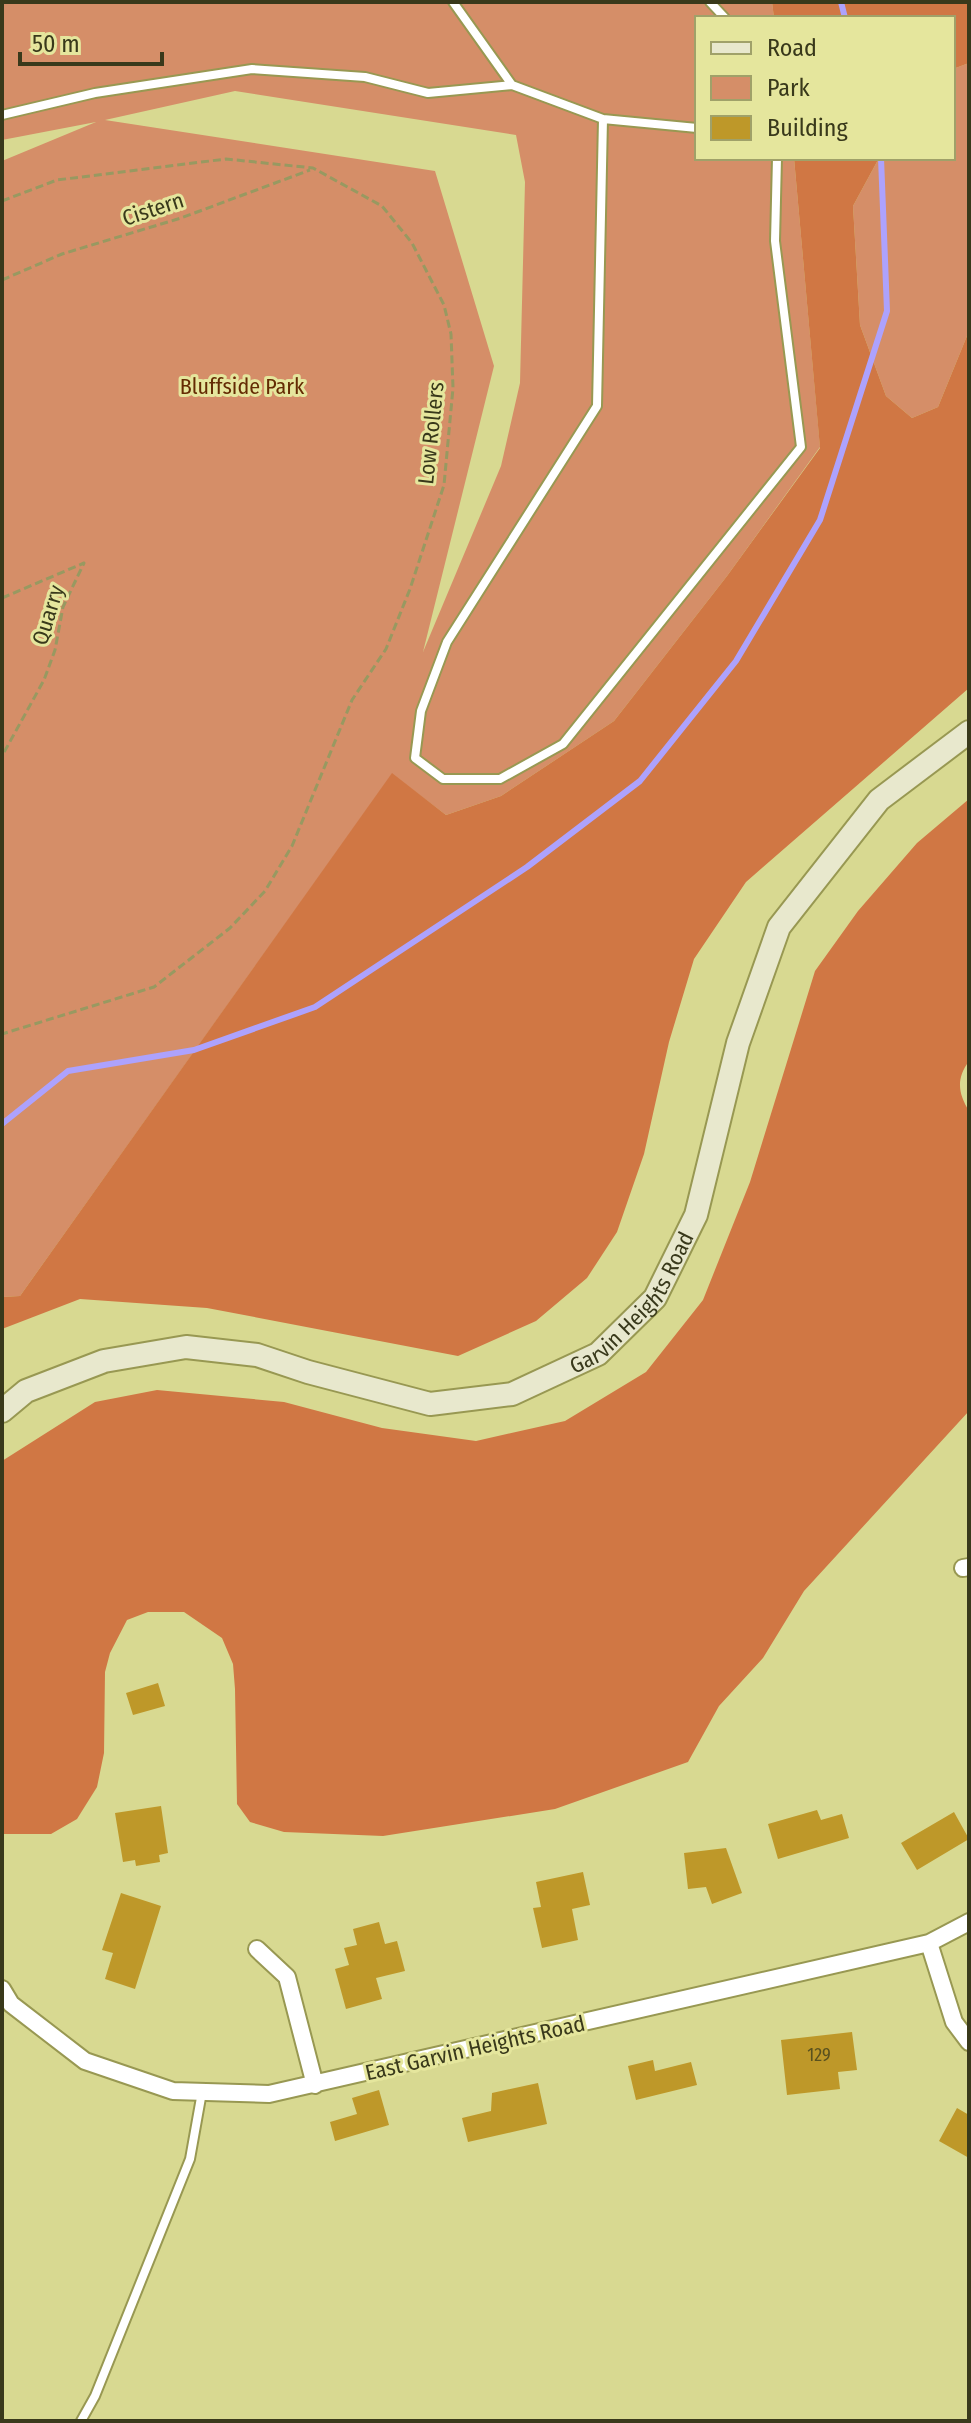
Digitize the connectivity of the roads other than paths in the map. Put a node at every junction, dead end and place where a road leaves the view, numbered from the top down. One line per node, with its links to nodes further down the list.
1 (453, 2): 2 (lane)
2 (512, 85): 3 (lane); 4 (lane)
3 (2, 115)
4 (603, 119): 5 (lane); 6 (lane)
5 (695, 128)
6 (777, 160)
7 (969, 732): 8 (main road, Garvin Heights Road)
8 (2, 1411)
9 (969, 1922): 10 (street, East Garvin Heights Road)
10 (929, 1943): 13 (street); 14 (street, East Garvin Heights Road)
11 (257, 1949): 14 (street)
12 (2, 1989): 15 (street, East Garvin Heights Road)
13 (969, 2042)
14 (315, 2085): 15 (street, East Garvin Heights Road)
15 (202, 2092): 16 (lane)
16 (81, 2421)

